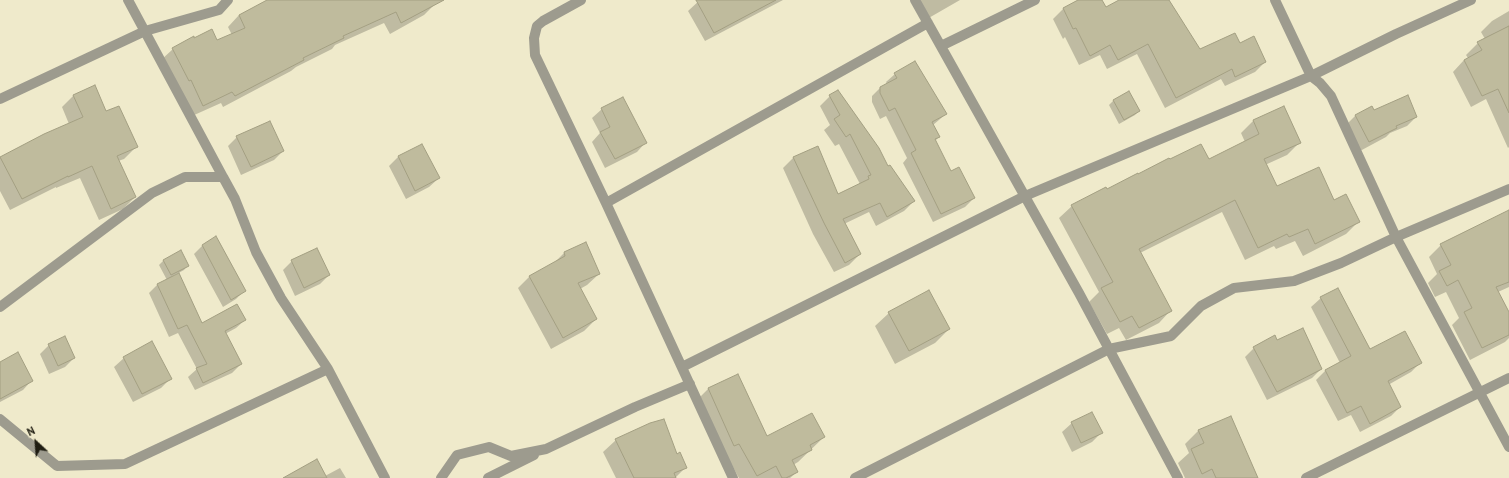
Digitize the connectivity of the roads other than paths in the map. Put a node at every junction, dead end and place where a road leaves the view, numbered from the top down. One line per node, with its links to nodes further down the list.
1 (128, 0): 10 (street)
2 (228, 0): 10 (street)
3 (581, 0): 17 (street)
4 (915, 0): 9 (street)
5 (1035, 0): 8 (street)
6 (1275, 0): 12 (street)
7 (1471, 0): 12 (street)
8 (1021, 3): 11 (street)
9 (928, 24): 11 (street); 17 (street)
10 (145, 31): 13 (street); 14 (street)
11 (941, 46): 16 (street)
12 (1311, 76): 16 (street); 18 (street)
13 (0, 99)
14 (223, 177): 19 (street); 22 (street)
15 (1509, 188): 18 (street)
16 (1025, 196): 20 (street); 21 (street)
17 (606, 203): 21 (street)
18 (1396, 237): 20 (street); 25 (street)
19 (0, 307)
20 (1109, 349): 33 (street); 34 (street)
21 (682, 367): 24 (street)
22 (328, 368): 26 (street); 29 (street)
23 (1509, 378): 25 (street)
24 (690, 384): 28 (street); 32 (street)
25 (1480, 392): 27 (street); 35 (street)
26 (0, 419)
27 (1509, 447)
28 (546, 449): 30 (street); 31 (street)
29 (385, 478)
30 (441, 478)
31 (488, 478)
32 (733, 478)
33 (855, 478)
34 (1178, 478)
35 (1306, 478)

